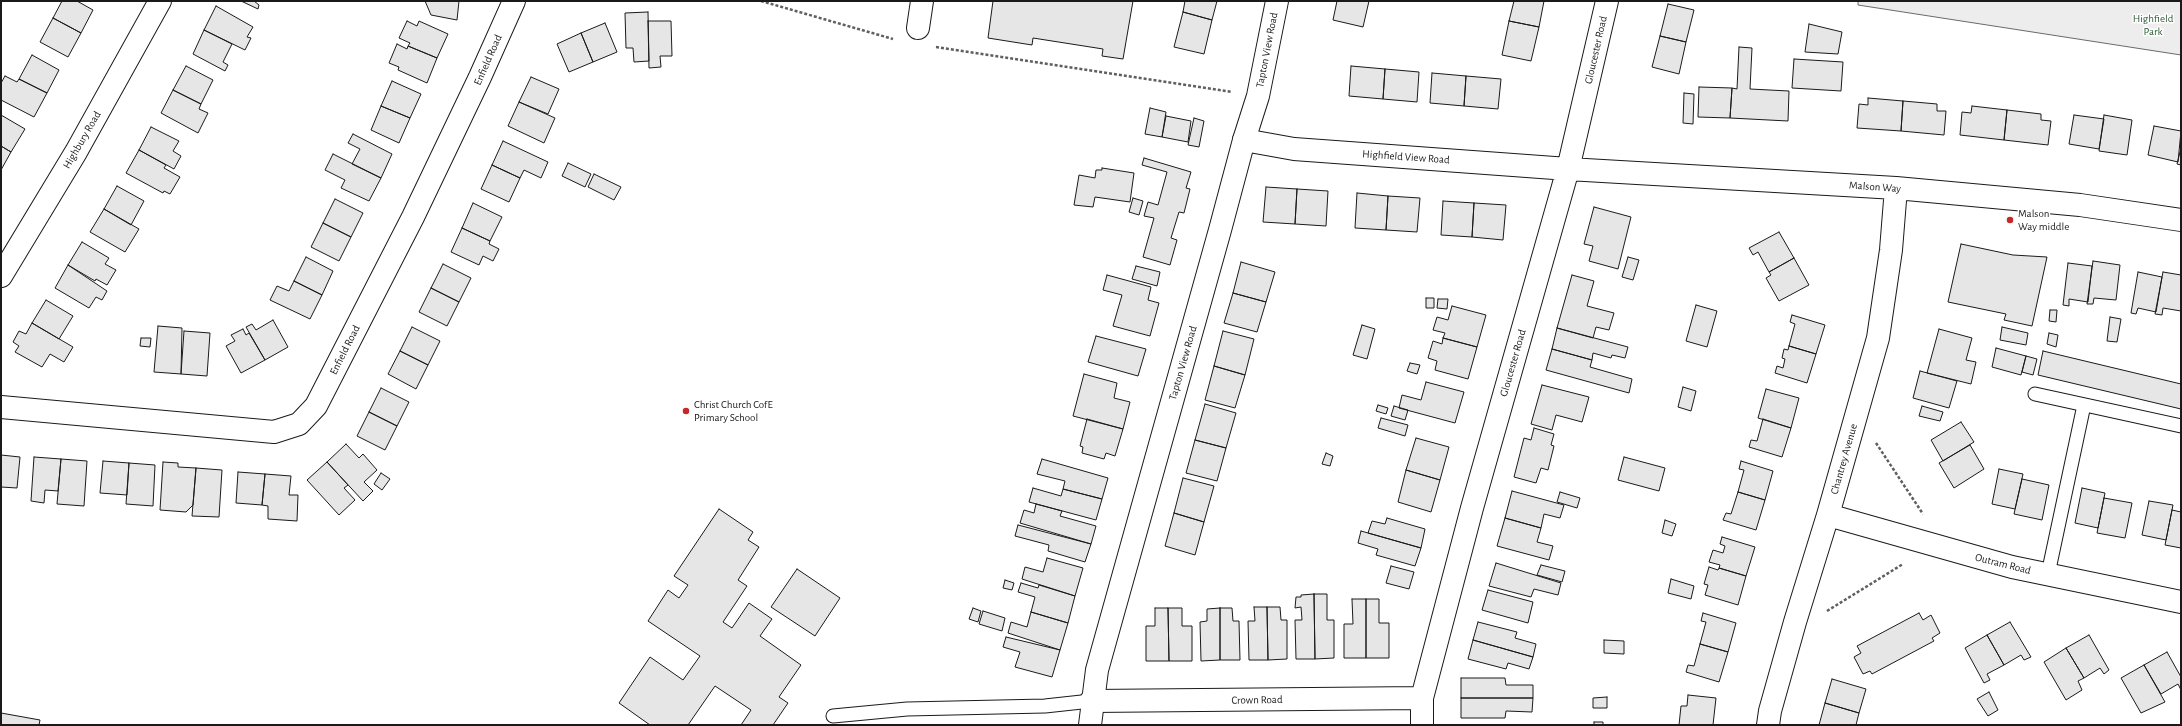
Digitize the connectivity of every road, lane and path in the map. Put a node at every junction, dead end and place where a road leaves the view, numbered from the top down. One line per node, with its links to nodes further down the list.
1 (160, 1): 14 (street, Highbury Road)
2 (514, 1): 17 (street, Enfield Road)
3 (761, 1): 7 (path)
4 (922, 1): 7 (street)
5 (1277, 1): 9 (street, Tapton View Road)
6 (1607, 1): 11 (street, Gloucester Road)
7 (918, 28)
8 (931, 47): 9 (path)
9 (1258, 96): 10 (street, Tapton View Road)
10 (1244, 140): 11 (street, Highfield View Road); 26 (street, Tapton View Road)
11 (1568, 169): 12 (street, Malson Way); 25 (street, Gloucester Road)
12 (1896, 188): 13 (street, Malson Way); 18 (street, Chantrey Avenue)
13 (2181, 220)
14 (1, 276)
15 (2035, 394): 16 (lane)
16 (2084, 405): 19 (lane); 22 (lane)
17 (1, 407)
18 (1856, 415): 20 (street, Chantrey Avenue); 21 (path)
19 (2181, 426)
20 (1828, 515): 21 (street, Outram Road); 24 (street, Chantrey Avenue)
21 (1939, 548): 22 (street, Outram Road); 24 (path)
22 (2048, 574): 23 (street, Outram Road)
23 (2181, 602)
24 (1792, 633): 30 (street, Chantrey Avenue)
25 (1422, 698): 26 (street, Crown Road); 29 (street, Gloucester Road)
26 (1091, 701): 27 (lane); 28 (street, Tapton View Road)
27 (833, 716)
28 (1090, 725)
29 (1422, 725)
30 (1768, 725)

